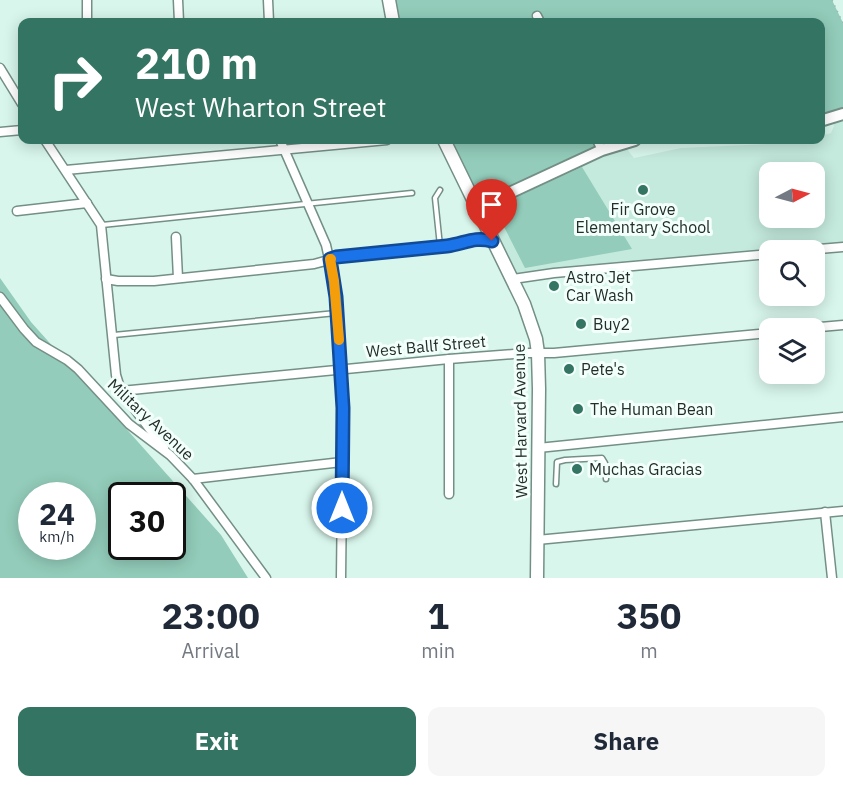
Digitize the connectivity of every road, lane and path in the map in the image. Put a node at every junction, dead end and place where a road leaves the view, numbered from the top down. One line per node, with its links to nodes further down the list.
1 (87, 0): 6 (street)
2 (178, 0): 7 (street)
3 (268, 0): 8 (street)
4 (389, 0): 9 (main road)
5 (832, 0): 10 (path)
6 (87, 18)
7 (179, 18)
8 (269, 18)
9 (392, 18)
10 (843, 23)
11 (0, 68): 12 (street)
12 (18, 96)
13 (843, 114): 14 (street)
14 (825, 119)
15 (18, 130): 16 (street)
16 (0, 132)
17 (48, 144): 25 (street)
18 (282, 144): 23 (street)
19 (341, 144): 23 (street)
20 (446, 144): 30 (main road, West Harvard Avenue)
21 (599, 144): 24 (street)
22 (622, 144): 24 (street)
23 (284, 149): 25 (street); 29 (street)
24 (602, 150): 30 (street)
25 (66, 170): 28 (street)
26 (440, 190): 35 (lane)
27 (412, 193): 29 (lane)
28 (87, 203): 31 (street); 32 (street)
29 (309, 204): 32 (lane); 39 (street)
30 (477, 208): 34 (main road, West Harvard Avenue)
31 (17, 211)
32 (101, 225): 41 (street)
33 (176, 237): 40 (street)
34 (492, 241): 35 (street); 42 (main road, West Harvard Avenue)
35 (440, 247): 39 (street)
36 (843, 247): 37 (street)
37 (825, 248)
38 (759, 255): 42 (street)
39 (330, 259): 40 (street); 44 (street)
40 (178, 278): 41 (street)
41 (106, 279): 48 (street)
42 (513, 279): 49 (main road, West Harvard Avenue)
43 (0, 297): 55 (street, Military Avenue)
44 (337, 313): 48 (lane); 51 (street)
45 (843, 325): 46 (street)
46 (825, 327)
47 (759, 334): 49 (street, West Ballf Street)
48 (112, 335): 52 (street)
49 (538, 353): 50 (street, West Ballf Street); 54 (main road, West Harvard Avenue)
50 (449, 358): 51 (street, West Ballf Street); 60 (street)
51 (340, 369): 52 (street, West Ballf Street); 56 (street)
52 (121, 391): 55 (street)
53 (843, 417): 54 (street)
54 (538, 448): 63 (main road, West Harvard Avenue)
55 (170, 455): 57 (street, Military Avenue)
56 (342, 462): 57 (street); 65 (street)
57 (193, 479): 64 (street, Military Avenue)
58 (606, 479): 59 (lane)
59 (555, 484)
60 (449, 494)
61 (843, 511): 62 (street)
62 (825, 512): 63 (street); 67 (street)
63 (537, 540): 66 (main road, West Harvard Avenue)
64 (266, 578)
65 (341, 578)
66 (537, 578)
67 (832, 578)

